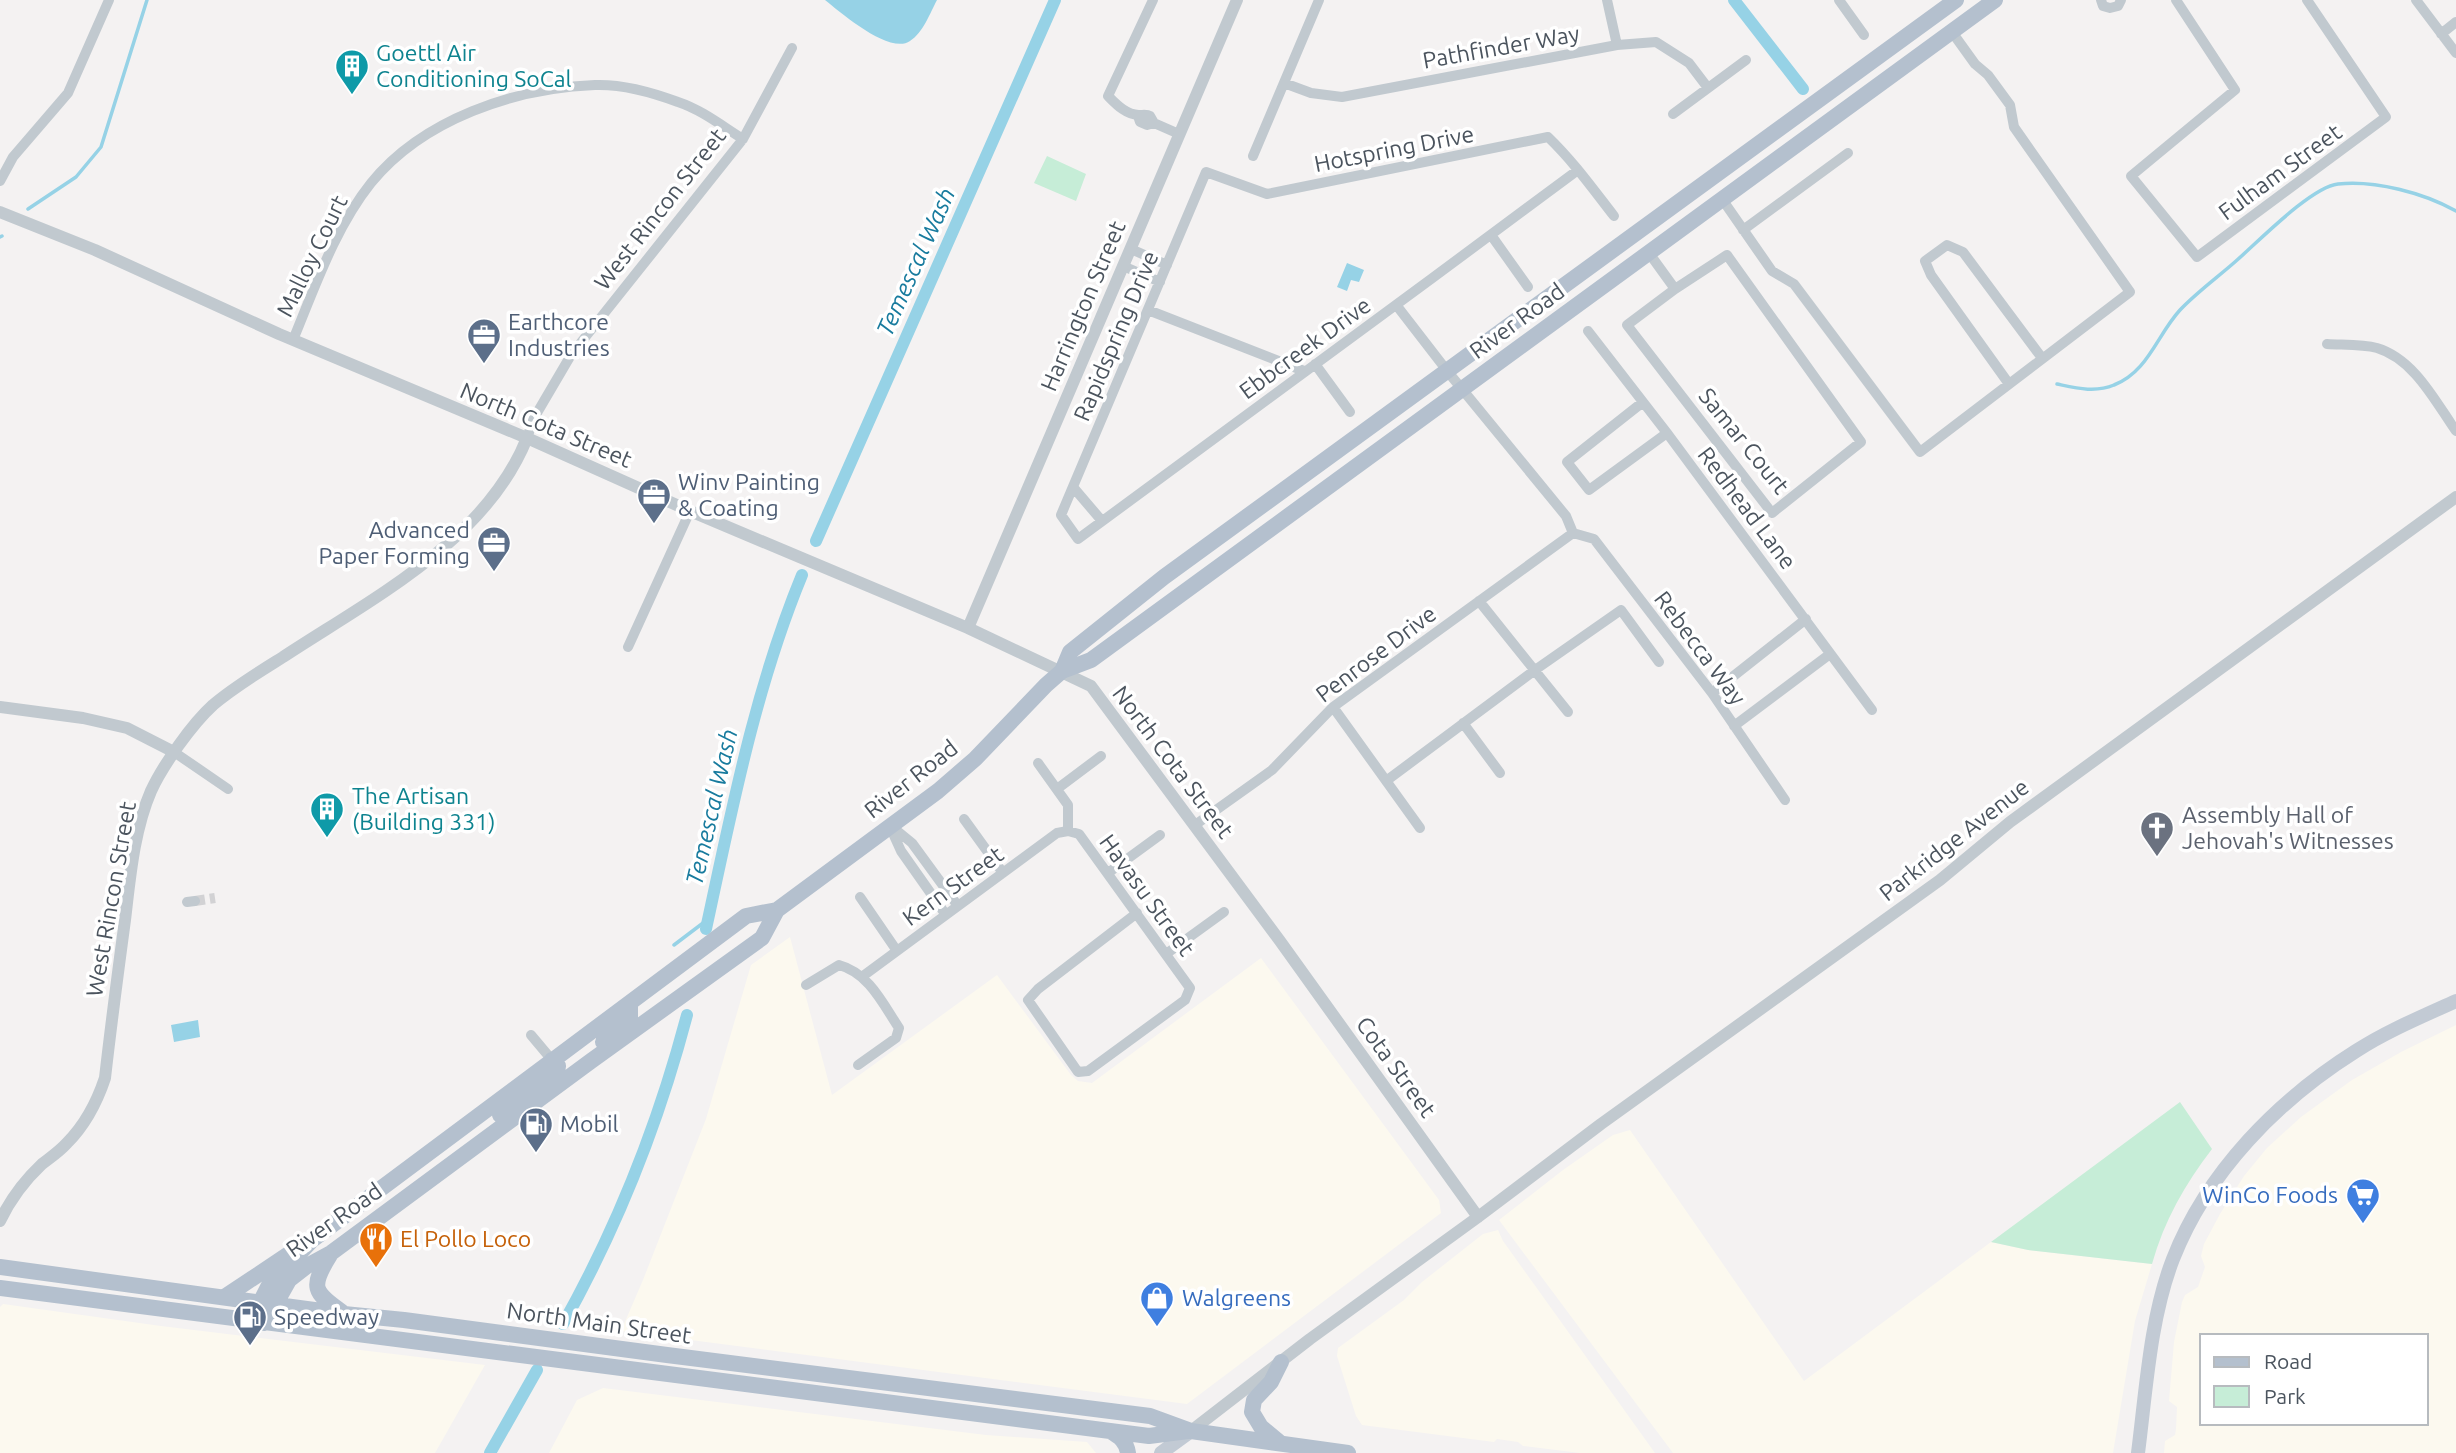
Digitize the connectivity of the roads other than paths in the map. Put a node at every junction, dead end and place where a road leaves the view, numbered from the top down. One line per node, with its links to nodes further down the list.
1 (109, 0): 31 (street)
2 (1153, 0): 25 (street)
3 (1237, 0): 25 (street, Harrington Street)
4 (1319, 0): 22 (street)
5 (1607, 0): 18 (street)
6 (1839, 0): 17 (street)
7 (1956, 0): 52 (main road, River Road)
8 (1995, 0): 15 (main road, River Road)
9 (2101, 0): 10 (street)
10 (2121, 0)
11 (2176, 0): 12 (street, Fulham Street)
12 (2307, 0)
13 (2416, 0): 16 (street)
14 (2456, 22): 16 (street)
15 (1952, 32): 32 (main road, River Road); 49 (street)
16 (2441, 34): 20 (street)
17 (1864, 35)
18 (1617, 45): 22 (street, Pathfinder Way); 23 (street, Pathfinder Way)
19 (792, 48): 26 (street, West Rincon Street)
20 (2456, 53)
21 (1746, 60): 23 (street)
22 (1284, 83): 28 (street)
23 (1708, 88): 24 (street)
24 (1673, 114)
25 (1179, 134): 37 (street, Harrington Street)
26 (743, 139): 47 (street, Malloy Court); 59 (street, West Rincon Street)
27 (1848, 153): 35 (street)
28 (1253, 156)
29 (1578, 170): 30 (street, Hotspring Drive); 34 (street); 36 (street, Ebbcreek Drive)
30 (1206, 172): 39 (street, Rapidspring Drive)
31 (0, 181)
32 (1722, 199): 35 (street); 38 (main road, River Road)
33 (0, 212): 47 (street, North Cota Street)
34 (1614, 216)
35 (1743, 230): 53 (street)
36 (1491, 235): 42 (street); 44 (street, Ebbcreek Drive)
37 (1131, 249): 39 (street); 40 (street, Harrington Street)
38 (1649, 253): 43 (street); 54 (main road, River Road)
39 (1167, 265): 41 (street, Rapidspring Drive)
40 (1123, 266): 41 (street); 68 (street, Harrington Street)
41 (1160, 282): 45 (street, Rapidspring Drive)
42 (1528, 287)
43 (1675, 289): 43 (street, Samar Court)
44 (1398, 306): 50 (street, Ebbcreek Drive); 52 (street)
45 (1148, 310): 51 (street); 60 (street, Rapidspring Drive)
46 (1588, 331): 55 (street, Redhead Lane)
47 (293, 340): 59 (street, North Cota Street)
48 (2327, 344): 57 (street)
49 (2042, 358): 53 (street); 53 (street)
50 (1315, 364): 51 (street, Ebbcreek Drive); 56 (street)
51 (1304, 371): 64 (street, Ebbcreek Drive)
52 (1448, 372): 54 (street); 73 (main road, River Road)
53 (2009, 384)
54 (1463, 390): 65 (street); 73 (main road, River Road)
55 (1643, 402): 58 (street, Redhead Lane); 58 (street)
56 (1350, 412)
57 (2456, 431)
58 (1667, 433): 67 (street, Redhead Lane)
59 (527, 438): 62 (street, North Cota Street); 81 (street, West Rincon Street)
60 (1073, 487): 63 (street, Rapidspring Drive); 64 (street)
61 (2456, 497): 115 (street, Parkridge Avenue)
62 (690, 511): 68 (street, North Cota Street); 69 (street)
63 (1061, 516): 64 (street, Ebbcreek Drive)
64 (1102, 521)
65 (1573, 533): 66 (street, Penrose Drive); 74 (street, Rebecca Way)
66 (1479, 601): 72 (street); 76 (street, Penrose Drive)
67 (1806, 619): 70 (street, Redhead Lane); 74 (street)
68 (968, 628): 73 (street, North Cota Street)
69 (628, 647)
70 (1830, 654): 77 (street, Redhead Lane); 80 (street)
71 (1659, 662): 72 (street)
72 (1535, 670): 78 (street); 79 (street)
73 (1062, 671): 90 (main road, River Road); 91 (street, North Cota Street)
74 (1712, 693): 80 (street, Rebecca Way)
75 (0, 707): 81 (street)
76 (1333, 707): 85 (street); 91 (street, Penrose Drive)
77 (1872, 710)
78 (1568, 712)
79 (1463, 723): 84 (street); 85 (street)
80 (1734, 726): 88 (street, Rebecca Way)
81 (174, 752): 86 (street); 116 (street, West Rincon Street)
82 (1101, 756): 87 (street)
83 (1038, 763): 87 (street)
84 (1500, 773)
85 (1386, 781): 92 (street)
86 (229, 789)
87 (1057, 789): 93 (street)
88 (1785, 800)
89 (964, 819): 95 (street)
90 (890, 825): 98 (street); 99 (main road, River Road); 102 (street)
91 (1195, 825): 103 (street, North Cota Street)
92 (1420, 828)
93 (1068, 831): 95 (street, Kern Street); 96 (street, Havasu Street)
94 (1160, 835): 96 (street)
95 (1003, 873): 98 (street, Kern Street)
96 (1108, 873): 101 (street, Havasu Street)
97 (860, 897): 104 (street)
98 (958, 906): 102 (street, Kern Street)
99 (776, 910): 109 (main road, River Road); 112 (main road, River Road)
100 (1224, 912): 105 (street)
101 (1137, 913): 105 (street, Havasu Street); 105 (street, Havasu Street)
102 (946, 915): 104 (street, Kern Street)
103 (1280, 941): 115 (street, Cota Street)
104 (897, 951): 106 (street, Kern Street)
105 (1166, 954)
106 (863, 976): 107 (street); 113 (street)
107 (806, 985)
108 (2456, 1001): 132 (main road)
109 (630, 1004): 111 (main road, River Road); 112 (main road)
110 (531, 1035): 111 (street)
111 (552, 1060): 114 (main road); 117 (main road, River Road)
112 (591, 1061): 114 (main road, River Road)
113 (858, 1065)
114 (455, 1161): 118 (main road, River Road)
115 (1478, 1217): 125 (street, Parkridge Avenue)
116 (0, 1221)
117 (312, 1240): 121 (main road); 122 (main road, River Road)
118 (331, 1253): 122 (main road, River Road); 123 (main road)
119 (0, 1267): 121 (main road, North Main Street)
120 (0, 1288): 124 (main road, North Main Street)
121 (226, 1296): 122 (main road, North Main Street)
122 (269, 1302): 123 (main road, North Main Street); 124 (main road, River Road)
123 (344, 1314): 127 (main road, North Main Street)
124 (264, 1323): 126 (main road, North Main Street)
125 (1280, 1362): 127 (street, Parkridge Avenue); 128 (main road)
126 (1110, 1431): 127 (main road, North Main Street); 129 (main road)
127 (1191, 1431): 128 (main road, North Main Street); 130 (main road)
128 (1280, 1444): 131 (main road, North Main Street)
129 (1128, 1453)
130 (1161, 1453)
131 (1348, 1453)
132 (2138, 1453)

